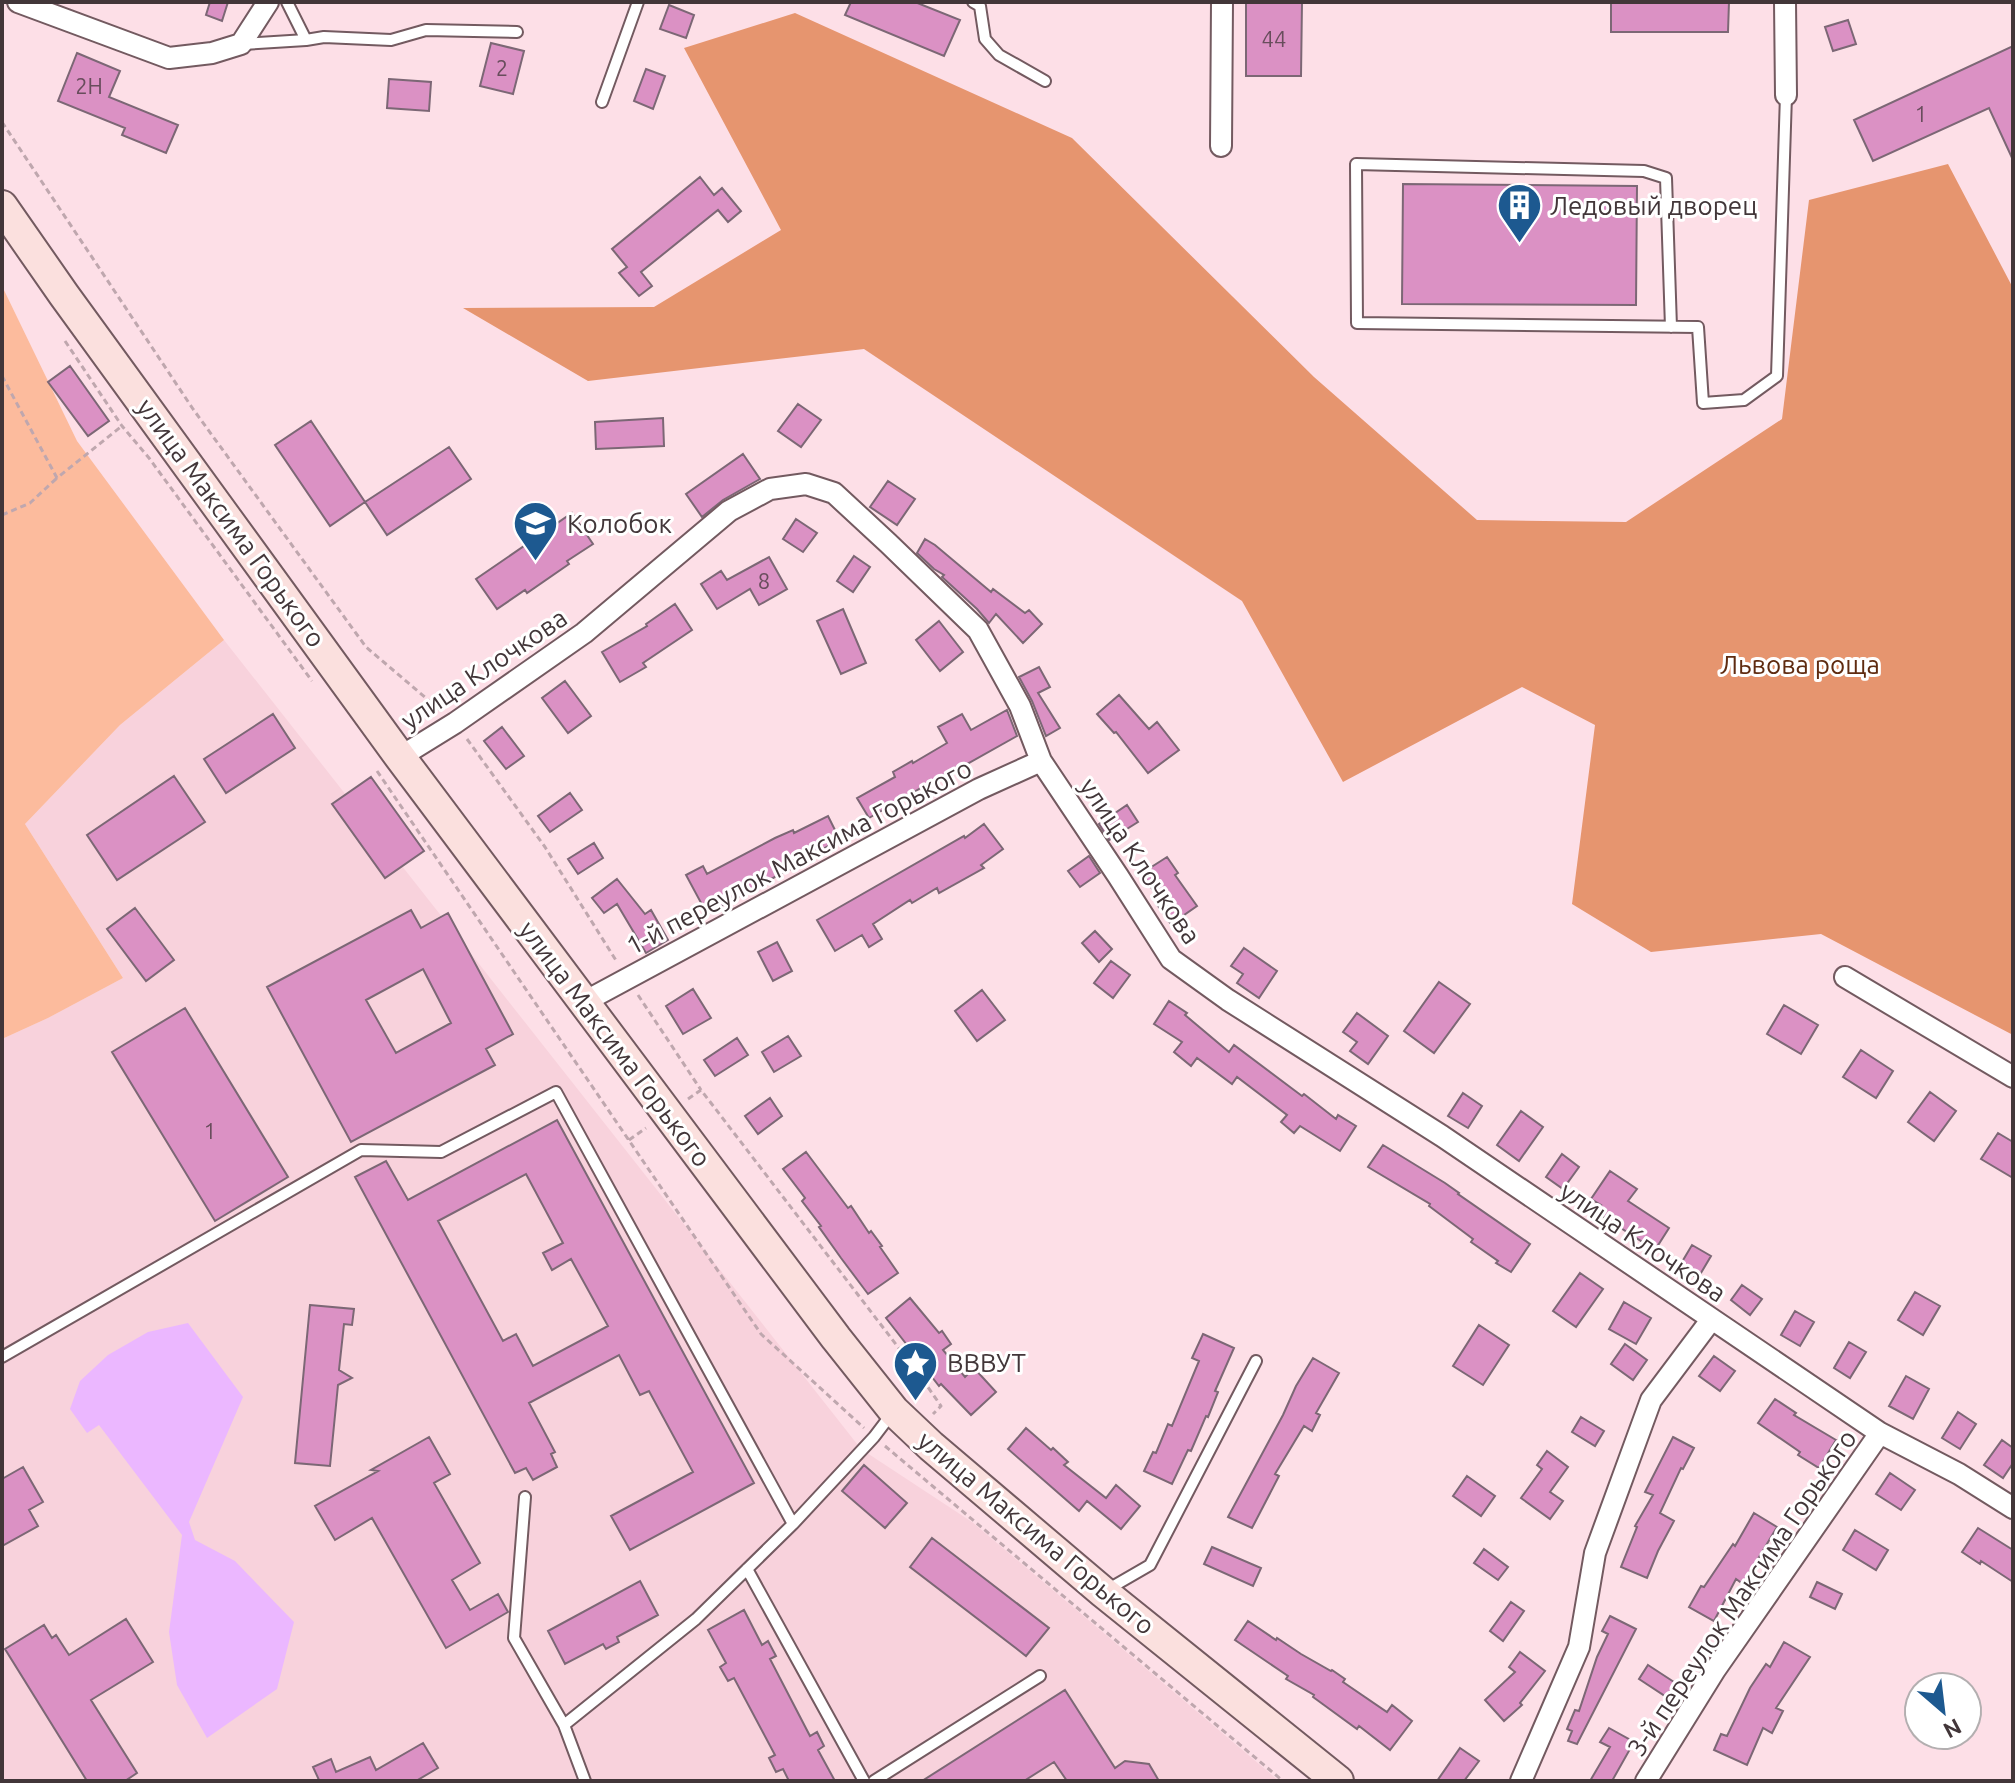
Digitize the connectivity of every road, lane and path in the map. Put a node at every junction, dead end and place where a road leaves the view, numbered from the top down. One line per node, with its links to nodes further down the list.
1 (18, 2): 10 (street)
2 (268, 2): 10 (street)
3 (287, 2): 9 (lane)
4 (638, 2): 13 (lane)
5 (973, 2): 11 (lane)
6 (1222, 2): 15 (street)
7 (1785, 2): 12 (street)
8 (517, 32): 9 (lane)
9 (306, 40): 10 (lane)
10 (241, 44)
11 (1045, 81)
12 (1786, 95): 17 (lane)
13 (602, 102)
14 (2, 122): 22 (path)
15 (1221, 146)
16 (2, 206): 24 (main road, улица Максима Горького)
17 (1671, 327): 17 (lane)
18 (2, 376): 19 (path)
19 (57, 478): 20 (path); 21 (path)
20 (2, 515)
21 (314, 684)
22 (455, 723): 23 (street, улица Клочкова); 24 (street, улица Клочкова); 26 (path)
23 (1041, 761): 26 (street, 1-й переулок Максима Горького); 32 (street, улица Клочкова)
24 (389, 765): 27 (main road, улица Максима Горького); 31 (path)
25 (1845, 977): 28 (street)
26 (627, 978): 27 (street, 1-й переулок Максима Горького); 29 (path)
27 (584, 1002): 30 (main road, улица Максима Горького)
28 (2013, 1077)
29 (701, 1090): 30 (path); 35 (path)
30 (667, 1113): 31 (path); 36 (main road, улица Максима Горького)
31 (629, 1140): 38 (path)
32 (1711, 1320): 37 (street, улица Клочкова); 51 (street)
33 (2, 1357): 41 (lane)
34 (1256, 1361): 43 (lane)
35 (941, 1406)
36 (894, 1411): 38 (lane); 43 (main road, улица Максима Горького)
37 (1880, 1433): 40 (street, улица Клочкова); 52 (street, 3-й переулок Максима Горького)
38 (874, 1437): 41 (lane); 49 (path)
39 (525, 1497): 45 (lane)
40 (2013, 1508)
41 (793, 1524): 42 (lane)
42 (747, 1569): 45 (lane); 47 (lane)
43 (1103, 1592): 50 (main road, улица Максима Горького)
44 (1040, 1676): 48 (lane)
45 (564, 1725): 46 (lane)
46 (585, 1781)
47 (864, 1781)
48 (874, 1781)
49 (1283, 1781)
50 (1338, 1781)
51 (1521, 1781)
52 (1646, 1781)

